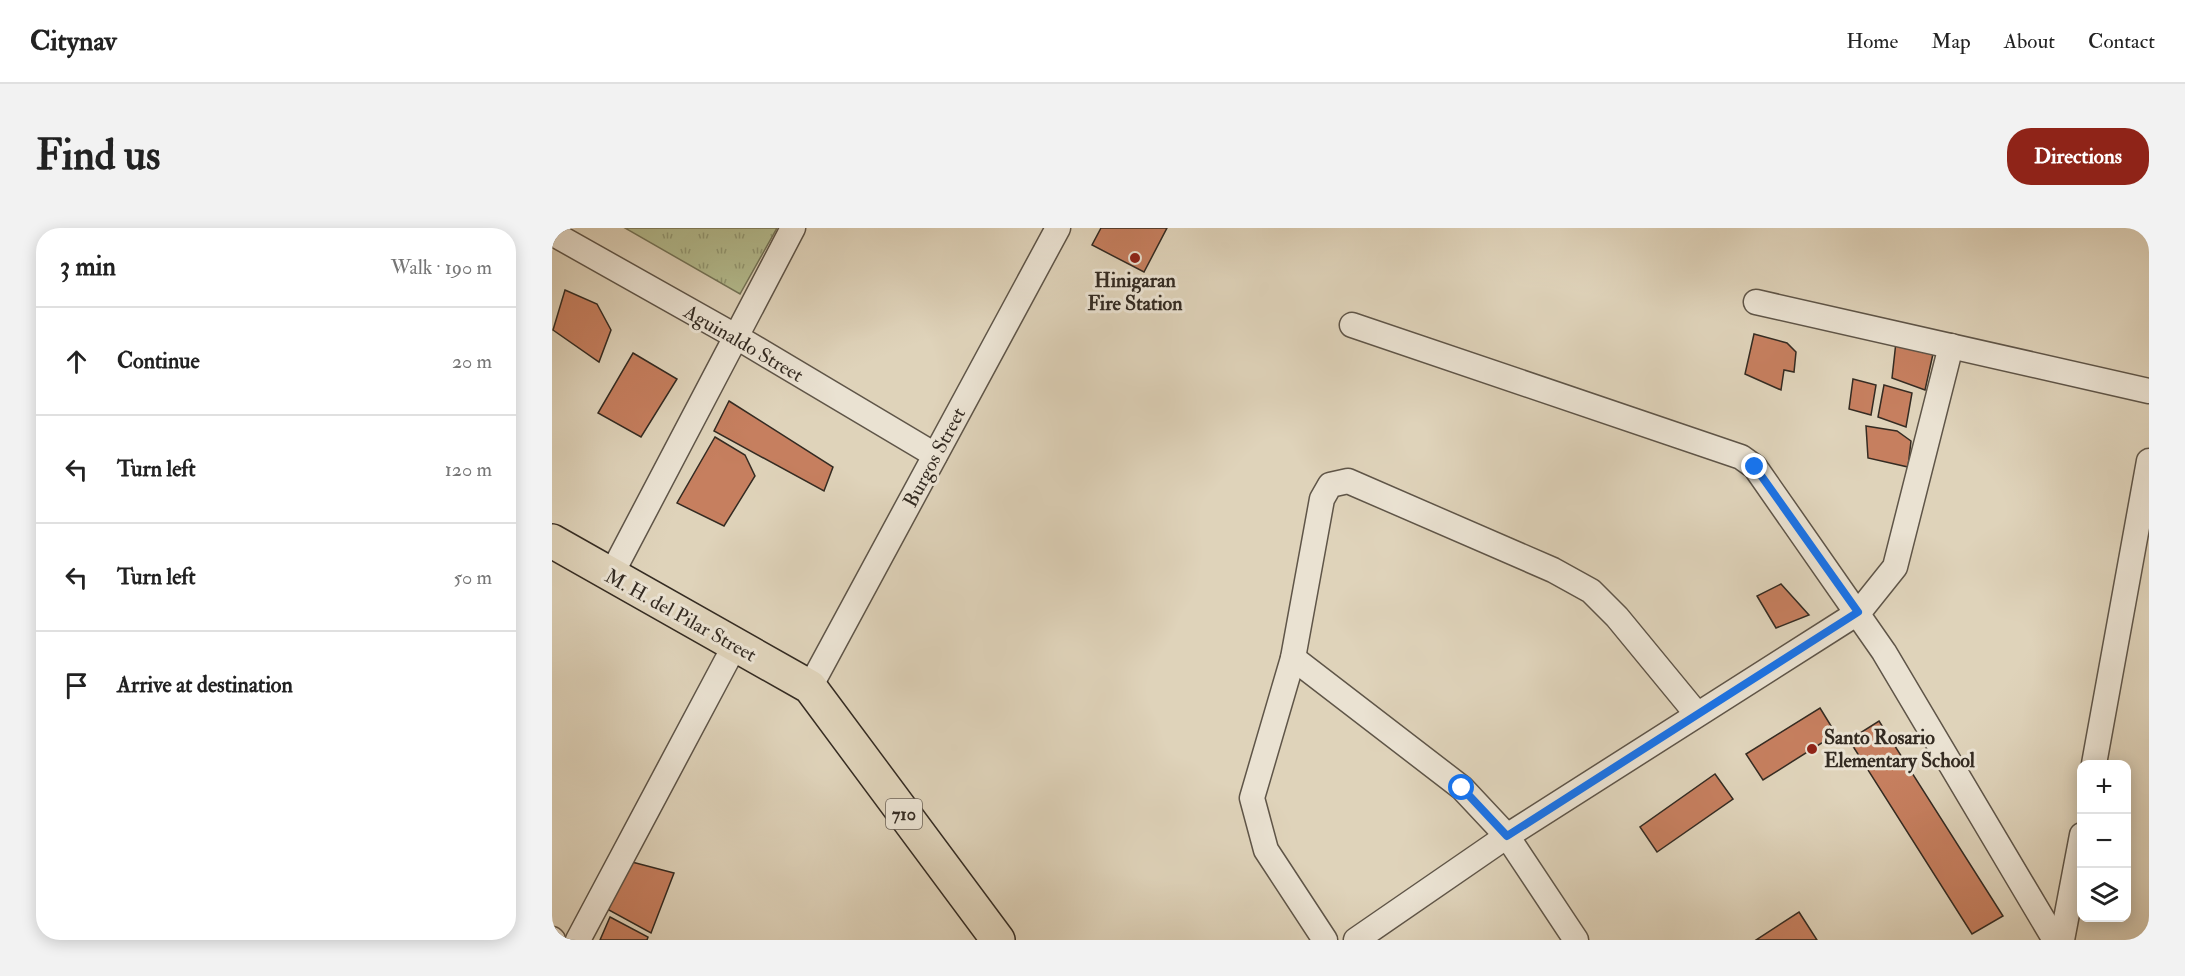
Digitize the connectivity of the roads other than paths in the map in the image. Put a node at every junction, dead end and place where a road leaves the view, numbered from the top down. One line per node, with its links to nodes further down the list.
1 (794, 228): 6 (street)
2 (1058, 228): 9 (street, Burgos Street)
3 (552, 233): 6 (street, Aguinaldo Street)
4 (1756, 302): 7 (street)
5 (1352, 325): 13 (street)
6 (735, 336): 9 (street, Aguinaldo Street); 12 (street)
7 (1951, 346): 8 (street); 13 (street)
8 (2149, 391)
9 (935, 454): 16 (street, Burgos Street)
10 (2149, 461): 18 (street)
11 (552, 541): 12 (main road, M. H. del Pilar Street / 710)
12 (611, 575): 14 (main road, M. H. del Pilar Street / 710)
13 (1858, 612): 17 (street); 26 (street)
14 (735, 645): 16 (main road, M. H. del Pilar Street / 710); 21 (street)
15 (1293, 658): 17 (street); 19 (street); 23 (street)
16 (810, 687): 22 (main road, 710)
17 (1696, 713): 19 (street)
18 (2095, 760)
19 (1507, 836): 24 (street); 25 (street)
20 (2077, 861): 27 (street)
21 (578, 940)
22 (998, 940)
23 (1325, 940)
24 (1356, 940)
25 (1576, 940)
26 (2055, 940)
27 (2062, 940)

